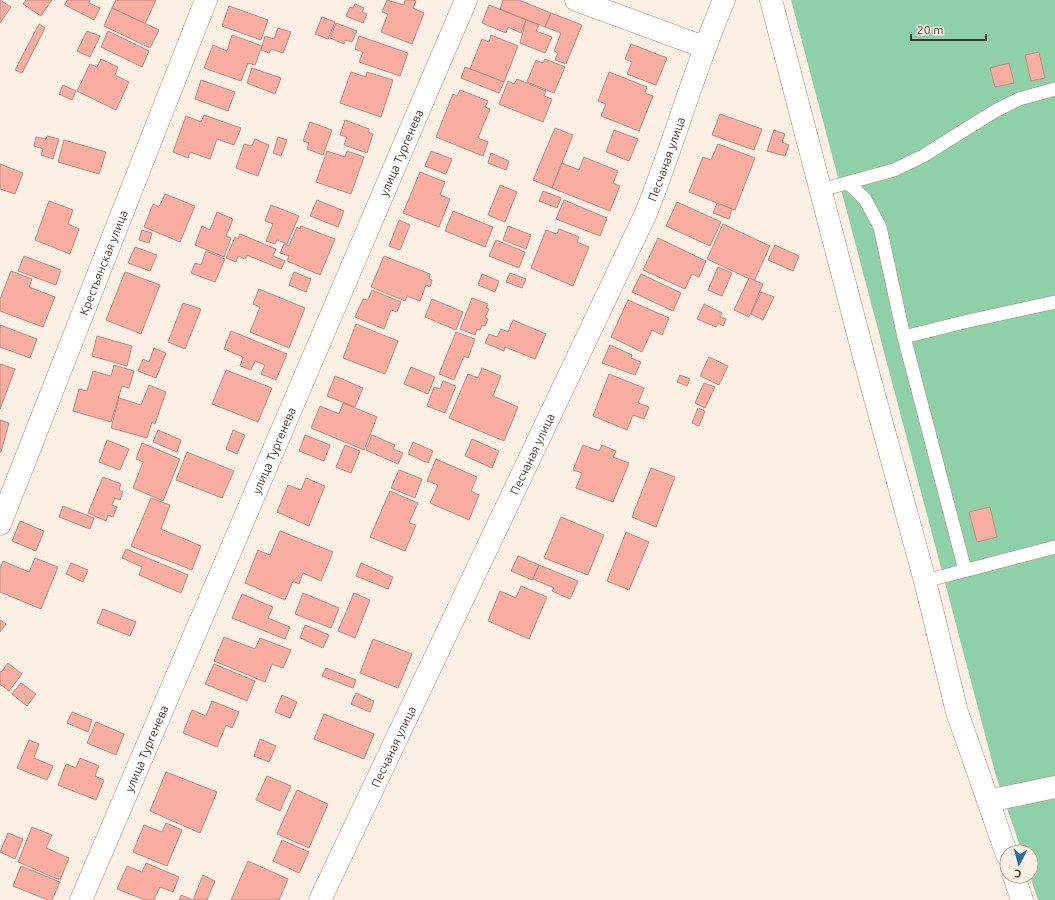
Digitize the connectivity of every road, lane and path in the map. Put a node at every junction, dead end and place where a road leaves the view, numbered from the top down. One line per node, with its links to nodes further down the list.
1 (206, 0): 12 (street, Крестьянская улица)
2 (466, 0): 20 (street, улица Тургенева)
3 (576, 0): 6 (street)
4 (724, 0): 6 (street, Песчаная улица)
5 (771, 0): 9 (street)
6 (704, 47): 21 (street, Песчаная улица)
7 (1055, 89): 8 (lane)
8 (848, 183): 9 (lane); 11 (lane)
9 (820, 190): 15 (street)
10 (1055, 302): 11 (lane)
11 (904, 337): 14 (lane)
12 (0, 524)
13 (1055, 547): 14 (lane)
14 (965, 570): 15 (lane)
15 (925, 581): 17 (street)
16 (1055, 787): 17 (street)
17 (988, 801): 18 (street)
18 (1003, 844)
19 (1017, 884): 22 (street)
20 (81, 900)
21 (320, 900)
22 (1022, 900)

